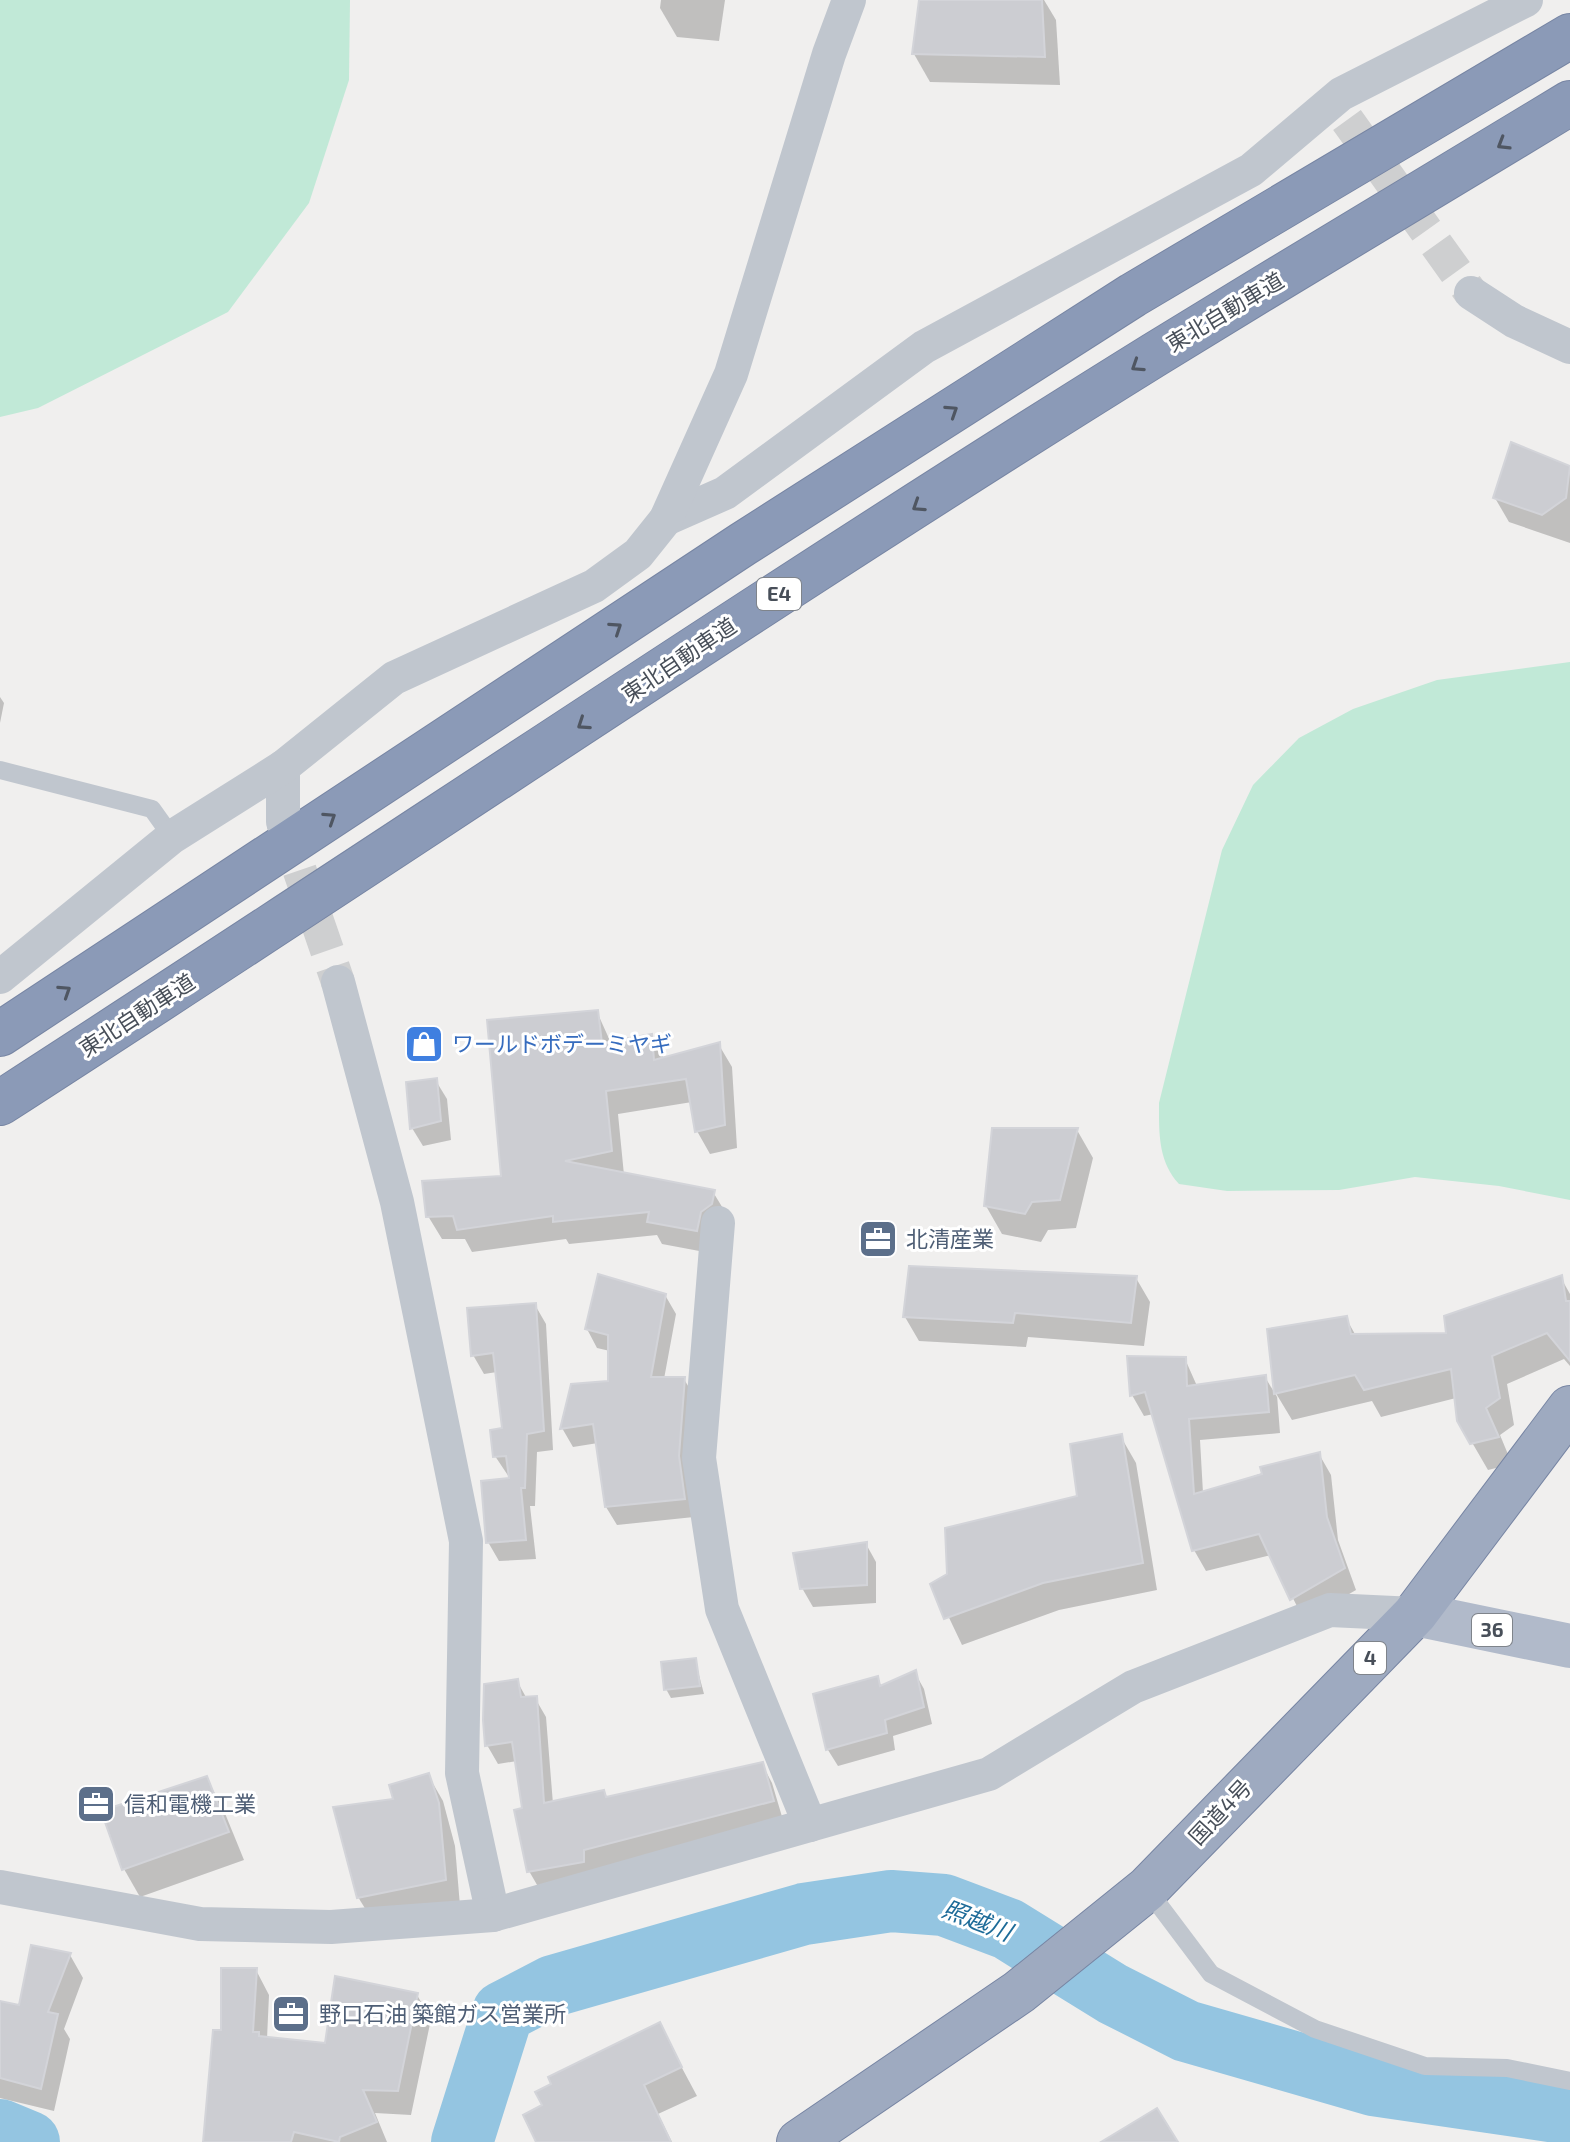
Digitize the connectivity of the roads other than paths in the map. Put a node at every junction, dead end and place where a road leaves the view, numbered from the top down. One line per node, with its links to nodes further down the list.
1 (849, 0): 7 (street)
2 (1526, 0): 7 (street)
3 (1570, 36): 14 (highway, one-way to 3)
4 (1570, 103): 15 (highway, 東北自動車道 / E4, one-way to 15)
5 (1471, 293): 6 (street)
6 (1570, 347)
7 (666, 519): 8 (street)
8 (283, 767): 10 (street); 11 (street)
9 (0, 770): 11 (lane)
10 (283, 822)
11 (172, 837): 12 (street)
12 (0, 977)
13 (338, 982): 23 (street)
14 (0, 1034)
15 (0, 1103)
16 (718, 1223): 20 (street)
17 (1570, 1408): 18 (highway, 国道4号 / 4)
18 (1415, 1614): 19 (main road, 36); 20 (street); 22 (highway, 国道4号 / 4)
19 (1570, 1646)
20 (810, 1825): 23 (street)
21 (0, 1887): 23 (street)
22 (1139, 1896): 24 (lane); 25 (highway, 国道4号 / 4)
23 (493, 1915)
24 (1570, 2081)
25 (799, 2142)

